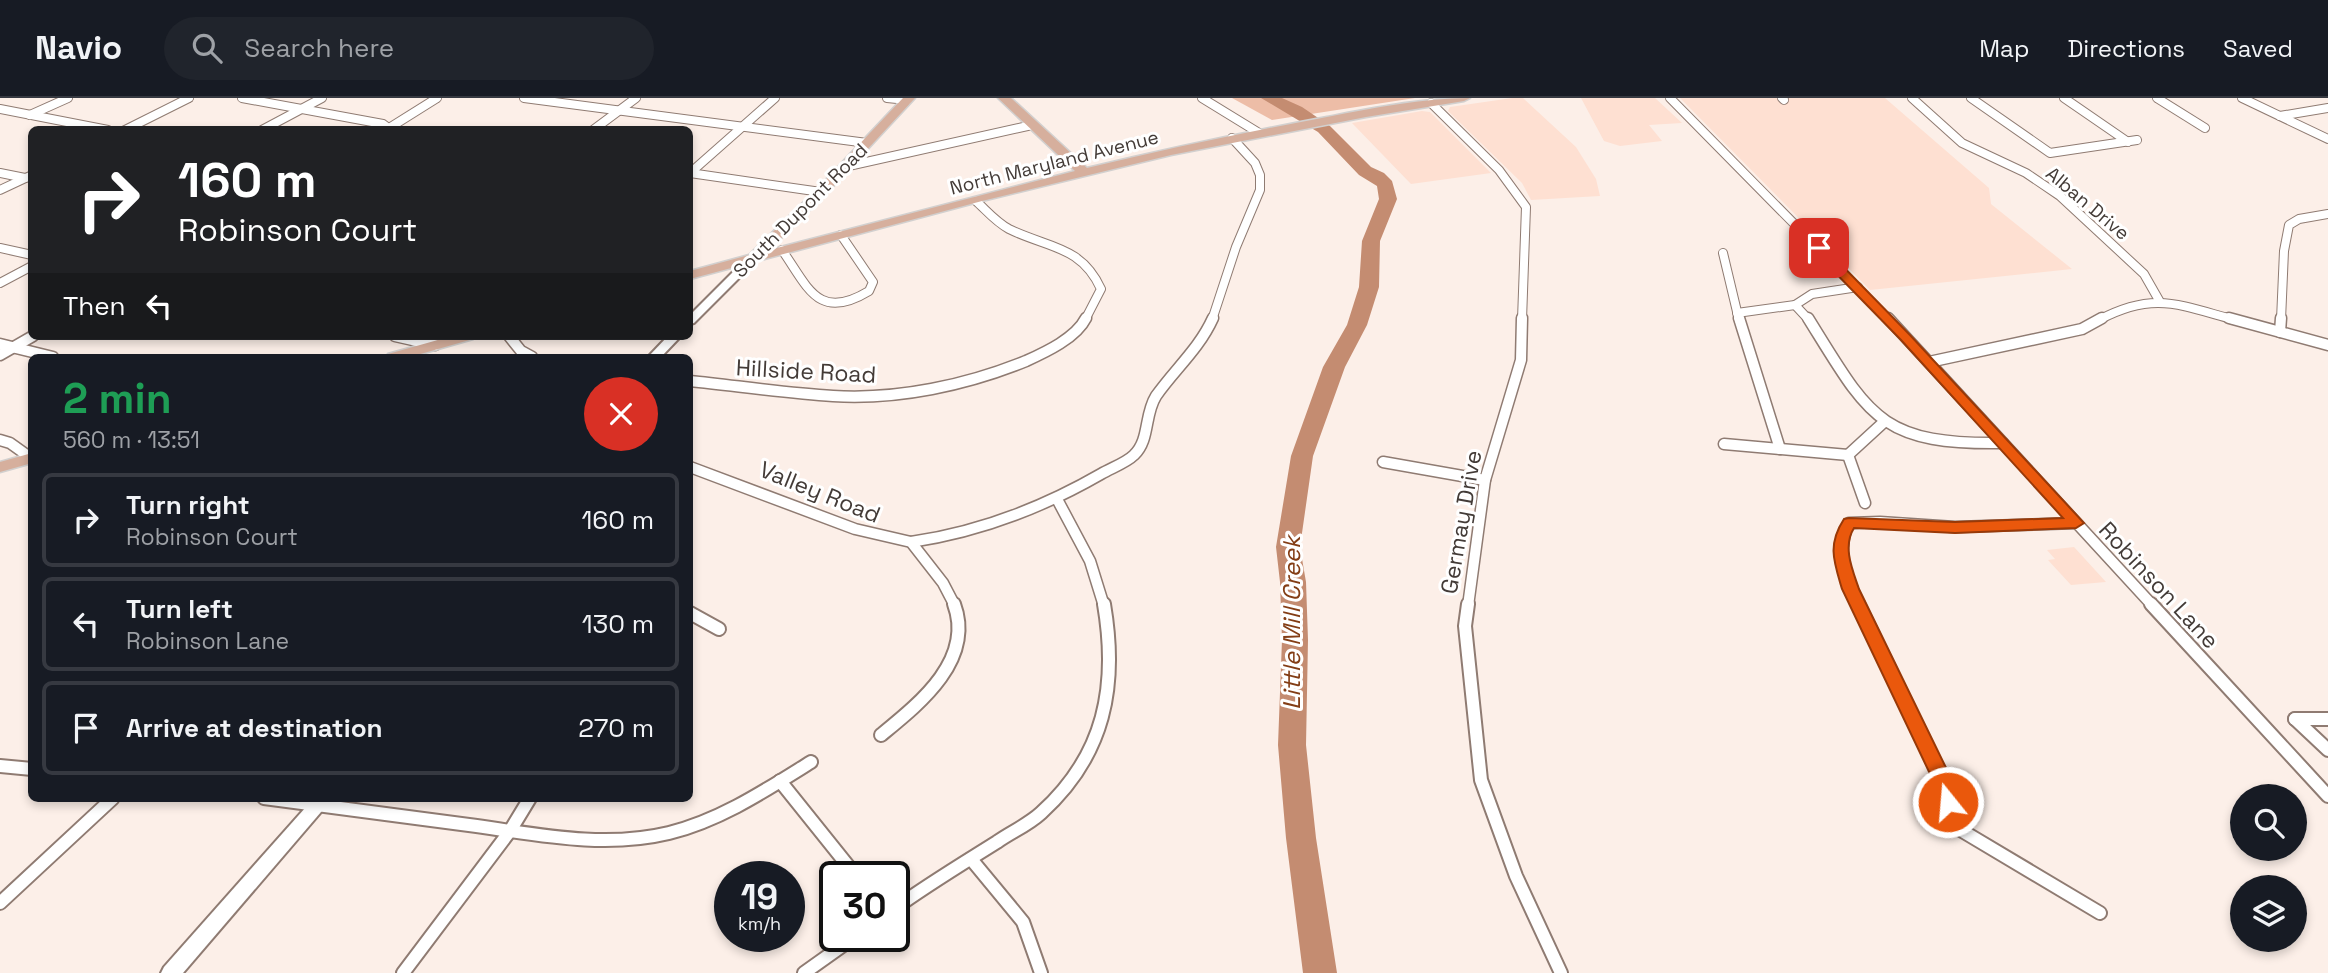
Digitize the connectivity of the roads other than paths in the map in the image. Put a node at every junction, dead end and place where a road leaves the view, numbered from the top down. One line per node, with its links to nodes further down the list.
1 (68, 98): 25 (street)
2 (189, 98): 29 (street)
3 (242, 98): 23 (street)
4 (322, 98): 23 (street)
5 (437, 98): 32 (street)
6 (524, 98): 24 (street)
7 (636, 98): 24 (street)
8 (775, 98): 34 (street)
9 (887, 98): 19 (street)
10 (1004, 98): 27 (main road)
11 (1202, 98): 36 (street)
12 (1464, 98): 20 (main road, North Maryland Avenue)
13 (1670, 98): 61 (street, Robinson Lane)
14 (1912, 98): 62 (street, Alban Drive)
15 (1971, 98): 16 (street)
16 (2064, 98)
17 (2157, 98): 35 (street)
18 (2242, 98): 26 (street)
19 (908, 99): 39 (main road, South Dupont Road)
20 (1431, 103): 36 (main road, North Maryland Avenue); 92 (street, Germay Drive)
21 (2328, 108): 26 (street)
22 (0, 109): 25 (street)
23 (302, 109): 30 (street); 31 (street)
24 (619, 110): 33 (street); 34 (street)
25 (30, 115): 28 (street)
26 (2280, 116): 38 (street)
27 (1032, 125): 40 (street); 44 (main road)
28 (87, 126)
29 (133, 126)
30 (270, 126)
31 (385, 126)
32 (393, 126)
33 (598, 126)
34 (742, 127): 39 (street); 41 (street)
35 (2206, 128)
36 (1259, 133): 37 (main road, North Maryland Avenue)
37 (1233, 138): 44 (main road, North Maryland Avenue); 93 (street, Valley Road)
38 (2328, 139)
39 (867, 143): 40 (main road, South Dupont Road)
40 (844, 167): 48 (main road, South Dupont Road)
41 (693, 170)
42 (0, 173): 45 (street)
43 (693, 173): 48 (street)
44 (1085, 173): 49 (main road, North Maryland Avenue)
45 (28, 178)
46 (28, 178): 47 (street)
47 (0, 190)
48 (821, 192): 51 (main road, South Dupont Road)
49 (976, 201): 52 (main road, North Maryland Avenue); 80 (street, Hillside Road)
50 (2328, 214): 66 (street)
51 (788, 223): 54 (main road); 57 (main road, South Dupont Road)
52 (841, 235): 54 (main road, North Maryland Avenue); 54 (street)
53 (0, 248): 56 (street)
54 (789, 249): 57 (main road, North Maryland Avenue)
55 (1723, 253): 64 (street)
56 (28, 254)
57 (753, 258): 59 (main road, North Maryland Avenue); 65 (street, South Dupont Road)
58 (28, 268): 60 (street)
59 (693, 274)
60 (0, 283)
61 (1858, 287): 63 (street); 79 (street, Robinson Lane)
62 (2160, 302): 66 (street); 79 (street)
63 (1795, 305): 64 (street); 81 (street)
64 (1737, 313): 85 (street)
65 (693, 318)
66 (2280, 332): 72 (street)
67 (28, 339): 73 (street)
68 (512, 340): 76 (street)
69 (671, 340): 77 (street)
70 (444, 341): 75 (main road)
71 (0, 344): 73 (street)
72 (2328, 345)
73 (14, 347): 74 (street); 78 (street)
74 (41, 354)
75 (403, 354)
76 (527, 354)
77 (657, 354)
78 (0, 355)
79 (1929, 362): 83 (street, Robinson Lane)
80 (693, 381)
81 (1884, 422): 83 (street); 86 (street)
82 (0, 440): 87 (street)
83 (2003, 443): 95 (street, Robinson Lane)
84 (1724, 444): 85 (street)
85 (1780, 449): 86 (street)
86 (1848, 455): 94 (street)
87 (28, 456)
88 (28, 459): 90 (main road)
89 (1383, 462): 92 (street)
90 (0, 467)
91 (693, 468): 96 (street, Valley Road)
92 (1485, 480): 121 (street, Germay Drive)
93 (1057, 499): 96 (street, Valley Road); 111 (street)
94 (1865, 503)
95 (2076, 523): 106 (street, Robinson Lane); 115 (street)
96 (911, 542): 100 (street)
97 (693, 615): 98 (street)
98 (719, 629)
99 (2328, 719): 101 (street)
100 (881, 735)
101 (2327, 750)
102 (811, 762): 105 (street)
103 (0, 765): 104 (street)
104 (28, 768)
105 (780, 780): 110 (street); 112 (street)
106 (2328, 796)
107 (109, 802): 114 (street)
108 (321, 802): 110 (street); 117 (street)
109 (528, 802): 110 (street)
110 (510, 831): 118 (street)
111 (971, 859): 113 (street); 120 (street)
112 (844, 861)
113 (910, 899)
114 (0, 903)
115 (2100, 913)
116 (834, 952): 119 (street)
117 (171, 973)
118 (403, 973)
119 (804, 973)
120 (1041, 973)
121 (1561, 973)

